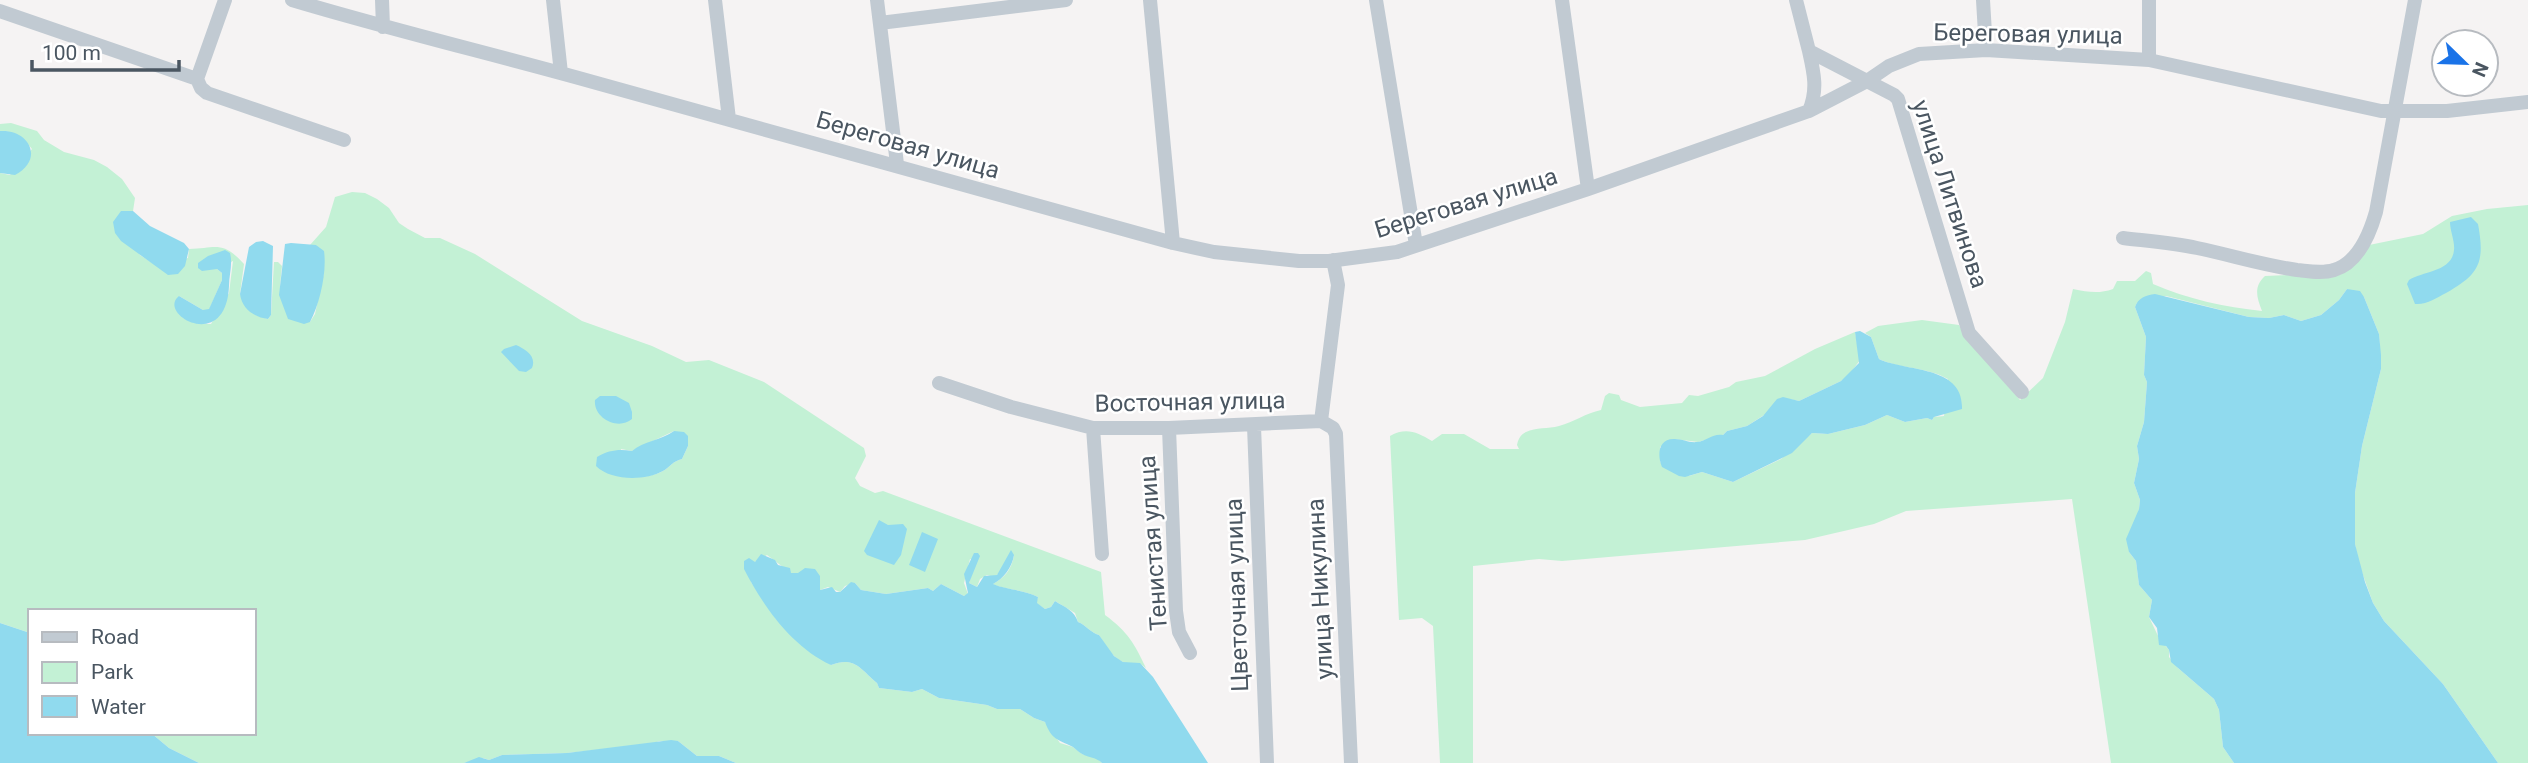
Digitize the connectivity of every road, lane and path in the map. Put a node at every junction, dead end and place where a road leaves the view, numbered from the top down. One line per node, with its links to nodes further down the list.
1 (225, 0): 23 (street)
2 (292, 0): 18 (street, Береговая улица)
3 (382, 0): 18 (street)
4 (553, 0): 22 (street)
5 (715, 0): 28 (street)
6 (877, 0): 17 (street)
7 (1066, 0): 15 (street)
8 (1150, 0): 33 (street)
9 (1376, 0): 34 (street)
10 (1562, 0): 31 (street)
11 (1796, 0): 20 (street)
12 (1983, 0): 19 (street)
13 (2150, 0): 21 (street)
14 (2415, 0): 27 (street)
15 (1020, 2): 17 (street)
16 (0, 11): 23 (street)
17 (880, 23): 30 (street)
18 (383, 27): 22 (street, Береговая улица)
19 (1986, 50): 21 (street, Береговая улица); 24 (street, Береговая улица)
20 (1809, 51): 24 (street, улица Литвинова); 26 (street)
21 (2149, 60): 27 (street, Береговая улица)
22 (561, 73): 28 (street, Береговая улица)
23 (197, 79): 29 (street)
24 (1867, 81): 26 (street, Береговая улица); 37 (street, улица Литвинова)
25 (2528, 102): 27 (street, Береговая улица)
26 (1809, 111): 31 (street, Береговая улица)
27 (2396, 112): 32 (street)
28 (729, 119): 30 (street, Береговая улица)
29 (344, 140)
30 (897, 164): 33 (street, Береговая улица)
31 (1588, 189): 34 (street, Береговая улица)
32 (2123, 238)
33 (1173, 243): 35 (street, Береговая улица)
34 (1416, 245): 35 (street, Береговая улица)
35 (1333, 260): 38 (street)
36 (939, 383): 40 (street, Восточная улица)
37 (2022, 391)
38 (1321, 421): 39 (street, Восточная улица); 45 (street, улица Никулина)
39 (1254, 426): 41 (street, Восточная улица); 44 (street, Цветочная улица)
40 (1093, 428): 41 (street, Восточная улица); 42 (street)
41 (1168, 428): 43 (street, Тенистая улица)
42 (1102, 554)
43 (1190, 653)
44 (1267, 763)
45 (1351, 763)

